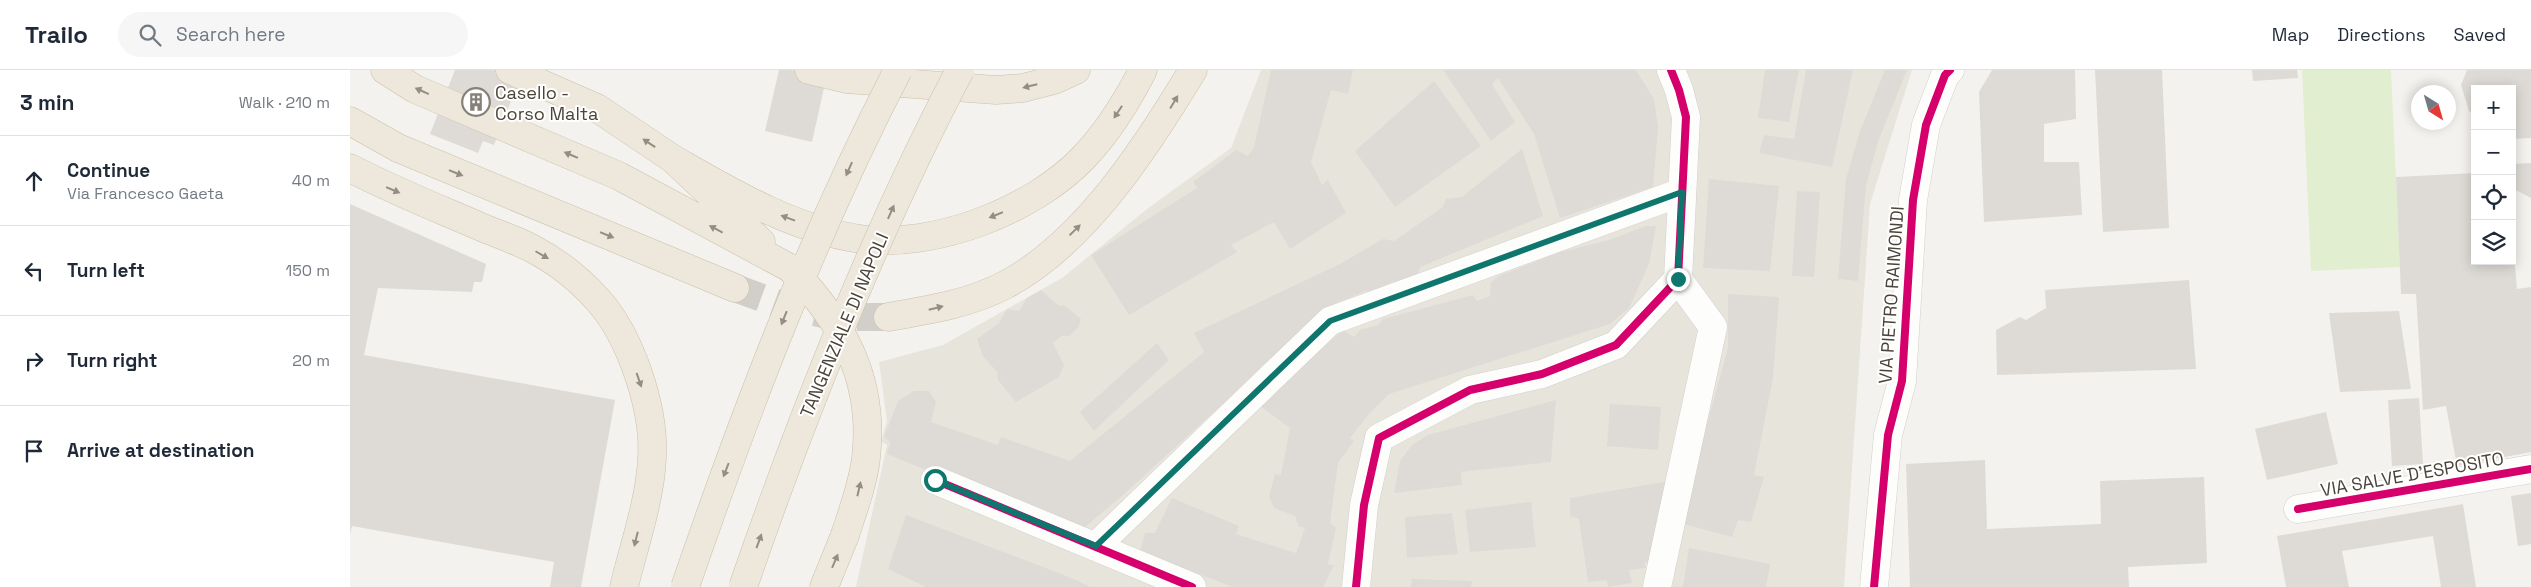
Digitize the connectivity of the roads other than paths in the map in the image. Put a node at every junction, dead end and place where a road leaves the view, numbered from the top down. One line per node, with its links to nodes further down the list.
1 (385, 70): 15 (highway, one-way to 1)
2 (510, 70): 12 (highway, one-way to 2)
3 (809, 70): 6 (highway, one-way to 3, bridge)
4 (898, 70): 24 (highway, one-way to 24, bridge)
5 (960, 70): 25 (highway, TANGENZIALE DI NAPOLI, one-way to 5, bridge)
6 (1076, 70)
7 (1143, 70): 12 (highway, one-way to 12, bridge)
8 (1193, 70): 18 (highway, one-way to 8)
9 (1671, 70): 14 (street)
10 (1950, 70): 30 (street, VIA PIETRO RAIMONDI)
11 (350, 121): 17 (highway, one-way to 17)
12 (673, 159): 15 (highway)
13 (350, 168): 23 (highway, one-way to 23)
14 (1682, 192): 16 (street); 22 (street)
15 (790, 268): 26 (highway, one-way to 15, bridge)
16 (1678, 279): 28 (street); 29 (street)
17 (734, 288)
18 (888, 317)
19 (2531, 469): 21 (street, VIA SALVE D'ESPOSITO)
20 (935, 480): 22 (street)
21 (2298, 509)
22 (1096, 546): 27 (street)
23 (624, 587)
24 (685, 587)
25 (743, 587)
26 (824, 587)
27 (1192, 587)
28 (1356, 587)
29 (1657, 587)
30 (1874, 587)

